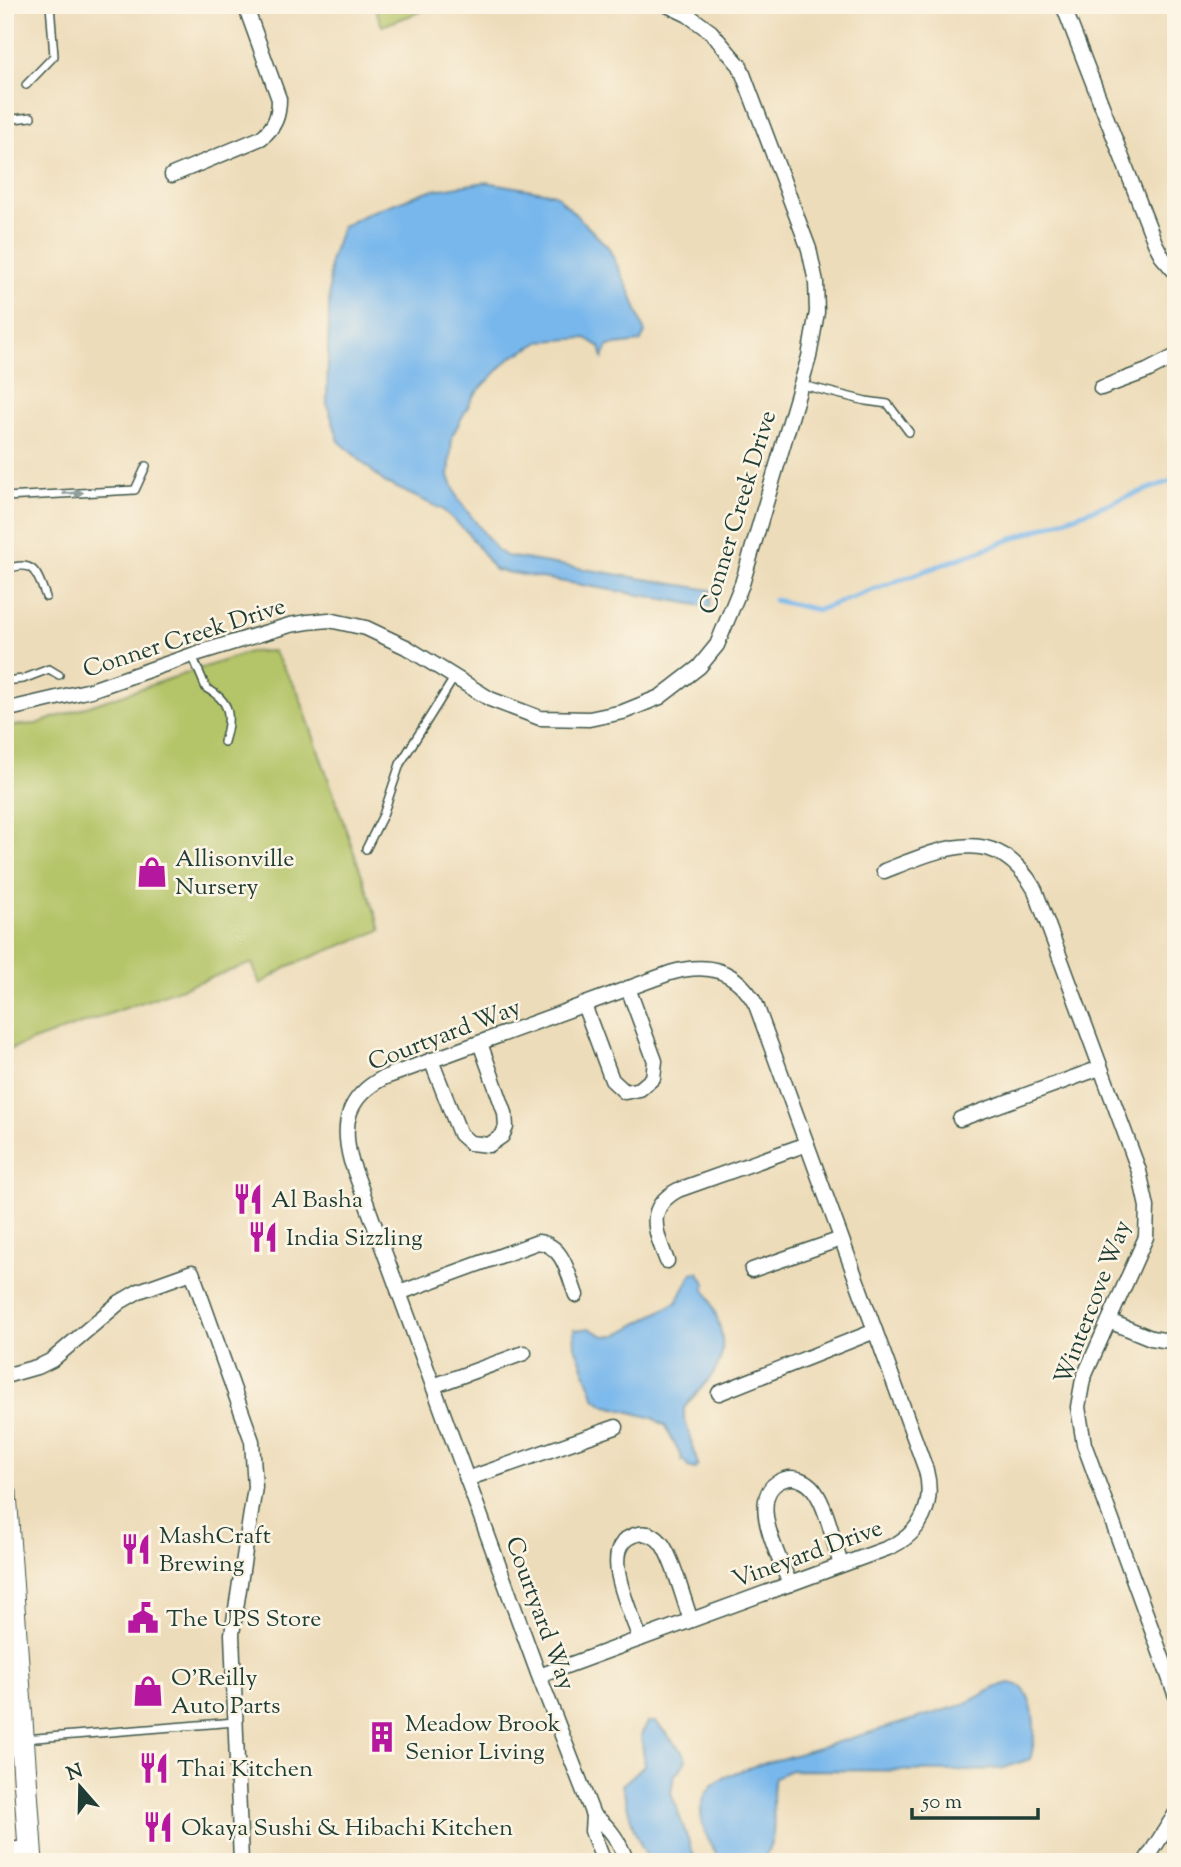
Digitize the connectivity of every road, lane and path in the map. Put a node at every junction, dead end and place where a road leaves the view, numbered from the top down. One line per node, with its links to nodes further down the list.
1 (50, 5): 5 (lane)
2 (245, 5): 8 (street)
3 (667, 5): 11 (street, Conner Creek Drive)
4 (1063, 5): 9 (street)
5 (26, 85)
6 (31, 117): 7 (lane)
7 (5, 120)
8 (172, 175)
9 (1176, 273)
10 (1176, 356): 12 (street)
11 (801, 384): 13 (lane); 20 (street, Conner Creek Drive)
12 (1101, 388)
13 (909, 432)
14 (146, 466): 15 (lane, one-way to 14)
15 (5, 497)
16 (5, 569): 17 (lane)
17 (46, 597)
18 (192, 655): 20 (street, Conner Creek Drive); 22 (street, Conner Creek Drive); 23 (lane)
19 (59, 675): 21 (lane)
20 (454, 678): 24 (lane)
21 (5, 681)
22 (5, 710)
23 (224, 742)
24 (366, 849)
25 (884, 871): 31 (street, Wintercove Way)
26 (720, 972): 27 (street, Courtyard Way); 33 (street, Vineyard Drive)
27 (628, 988): 28 (street, Courtyard Way); 28 (street)
28 (584, 1005): 29 (street, Courtyard Way)
29 (480, 1042): 30 (street, Courtyard Way); 30 (street)
30 (431, 1060): 37 (street, Courtyard Way)
31 (1100, 1069): 32 (street); 39 (street, Wintercove Way)
32 (960, 1119)
33 (807, 1144): 34 (street, Vineyard Drive); 35 (street)
34 (841, 1239): 36 (street); 40 (street, Vineyard Drive)
35 (667, 1261)
36 (752, 1270)
37 (399, 1293): 38 (street); 44 (street, Courtyard Way)
38 (576, 1295)
39 (1109, 1321): 41 (street); 54 (street, Wintercove Way)
40 (875, 1331): 45 (street); 49 (street, Vineyard Drive)
41 (1176, 1342)
42 (524, 1353): 44 (street)
43 (5, 1376): 57 (street)
44 (433, 1386): 47 (street, Courtyard Way)
45 (719, 1393)
46 (616, 1427): 47 (street)
47 (467, 1479): 55 (street, Courtyard Way)
48 (5, 1493): 53 (main road)
49 (841, 1565): 50 (street, Vineyard Drive); 50 (street)
50 (790, 1584): 51 (street, Vineyard Drive)
51 (691, 1620): 52 (street, Vineyard Drive); 52 (street)
52 (640, 1639): 55 (street, Vineyard Drive)
53 (11, 1644): 58 (main road)
54 (1170, 1660): 56 (street, Wintercove Way)
55 (539, 1676): 60 (street, Courtyard Way)
56 (1176, 1696)
57 (236, 1722): 58 (lane); 63 (street)
58 (23, 1740): 62 (main road)
59 (1176, 1813): 66 (street)
60 (593, 1815): 64 (street, Courtyard Way); 65 (street, Courtyard Way)
61 (5, 1850): 62 (street)
62 (31, 1855)
63 (240, 1862)
64 (604, 1862)
65 (627, 1862)
66 (1144, 1862)

